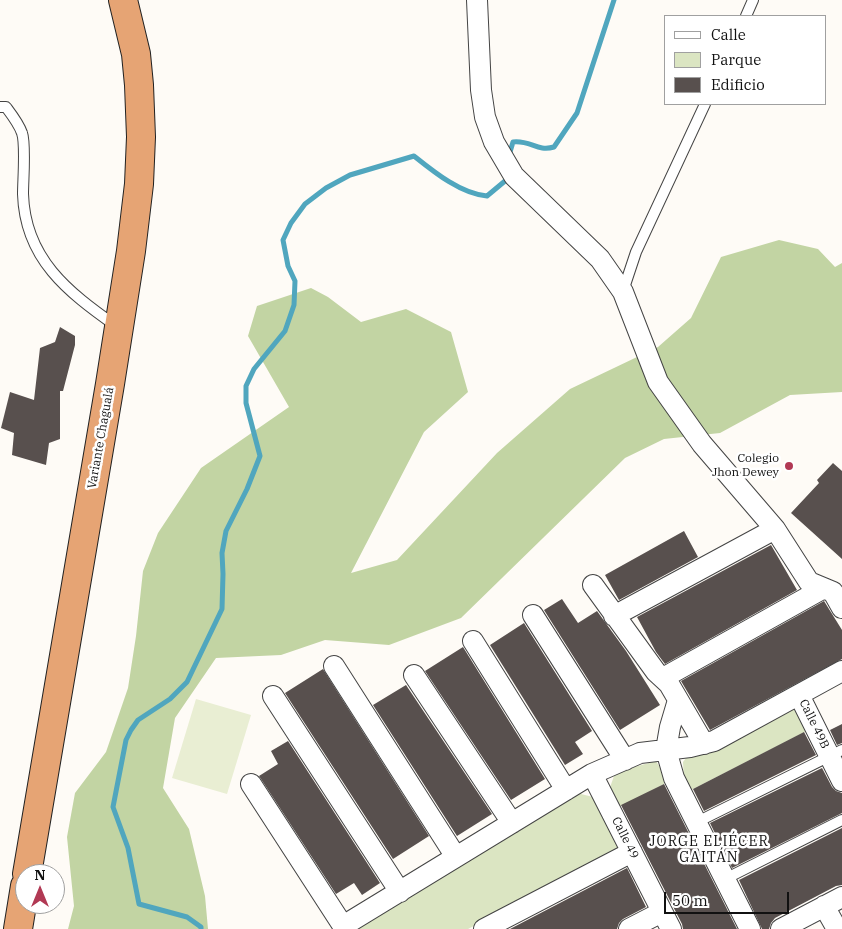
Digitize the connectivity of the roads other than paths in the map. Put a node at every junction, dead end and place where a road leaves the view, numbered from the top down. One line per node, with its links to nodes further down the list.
1 (123, 0): 8 (highway, Variante Chagualá)
2 (477, 0): 7 (street)
3 (753, 0): 4 (lane)
4 (746, 15)
5 (705, 105): 7 (lane)
6 (0, 107): 8 (lane)
7 (623, 292): 9 (street)
8 (119, 328): 35 (highway, Variante Chagualá)
9 (775, 529): 11 (street); 13 (street)
10 (593, 585): 13 (street)
11 (836, 599): 18 (street)
12 (533, 615): 25 (street)
13 (614, 616): 18 (street)
14 (473, 640): 29 (street)
15 (334, 666): 34 (street)
16 (842, 671): 19 (street)
17 (414, 675): 32 (street)
18 (662, 678): 21 (street)
19 (799, 695): 22 (street); 24 (street, Calle 49B)
20 (272, 696): 37 (street)
21 (678, 700): 22 (street); 23 (street)
22 (704, 744): 23 (street)
23 (666, 750): 25 (street); 31 (street)
24 (836, 753): 27 (street, Calle 49B); 31 (lane)
25 (625, 760): 26 (street)
26 (592, 774): 29 (street); 33 (street, Calle 49)
27 (842, 781)
28 (251, 784): 37 (street)
29 (566, 790): 32 (street)
30 (842, 820): 36 (lane)
31 (697, 822): 36 (street)
32 (512, 823): 34 (street)
33 (632, 852): 41 (street, Calle 49); 43 (street)
34 (456, 857): 37 (street)
35 (29, 864)
36 (725, 879): 45 (street)
37 (400, 892)
38 (842, 897): 39 (street)
39 (824, 906): 46 (street); 47 (street)
40 (20, 914): 42 (highway)
41 (666, 921): 44 (street)
42 (18, 929)
43 (484, 929)
44 (630, 929)
45 (750, 929)
46 (780, 929)
47 (837, 929)

